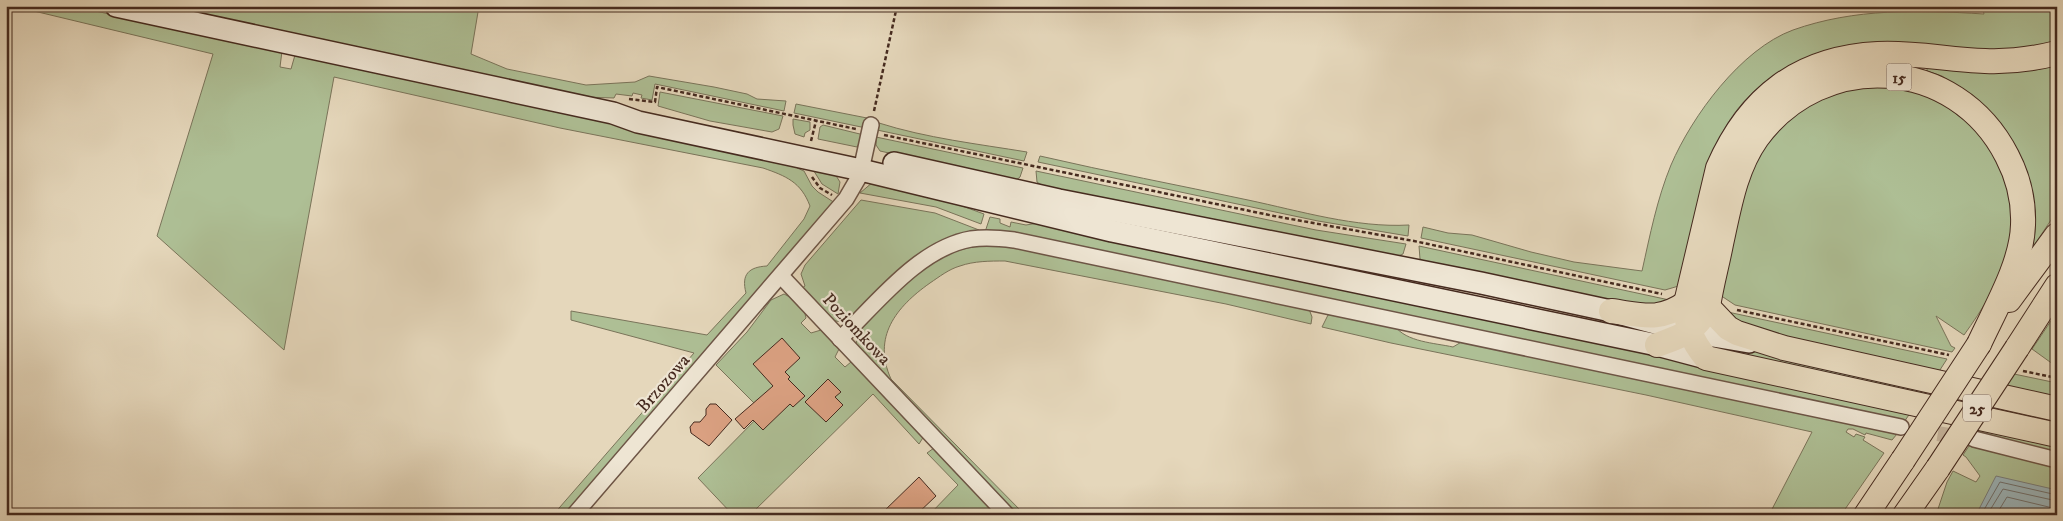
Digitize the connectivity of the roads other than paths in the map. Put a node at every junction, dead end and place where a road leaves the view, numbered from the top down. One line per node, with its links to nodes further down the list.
1 (116, 6): 4 (main road)
2 (2057, 53): 8 (main road)
3 (871, 128): 4 (street)
4 (863, 164): 6 (street); 9 (main road); 13 (main road)
5 (2057, 235): 12 (main road)
6 (781, 276): 11 (street, Poziomkowa); 22 (street, Brzozowa)
7 (2057, 286): 21 (main road, 25, bridge)
8 (1698, 301): 9 (main road); 10 (main road); 12 (main road, 15); 14 (main road)
9 (1611, 311): 10 (main road)
10 (1689, 332): 13 (main road); 14 (main road); 15 (main road)
11 (840, 339): 17 (street); 23 (street, Poziomkowa)
12 (1979, 344): 24 (main road, 15, bridge)
13 (1657, 345): 15 (main road)
14 (1784, 348): 16 (main road)
15 (1706, 358): 18 (main road)
16 (2057, 408)
17 (1901, 428)
18 (2057, 435)
19 (1974, 439): 20 (street)
20 (2057, 460)
21 (1938, 468): 25 (main road, 25); 26 (main road)
22 (574, 515)
23 (1007, 515)
24 (1866, 515)
25 (1905, 515)
26 (1924, 515)

